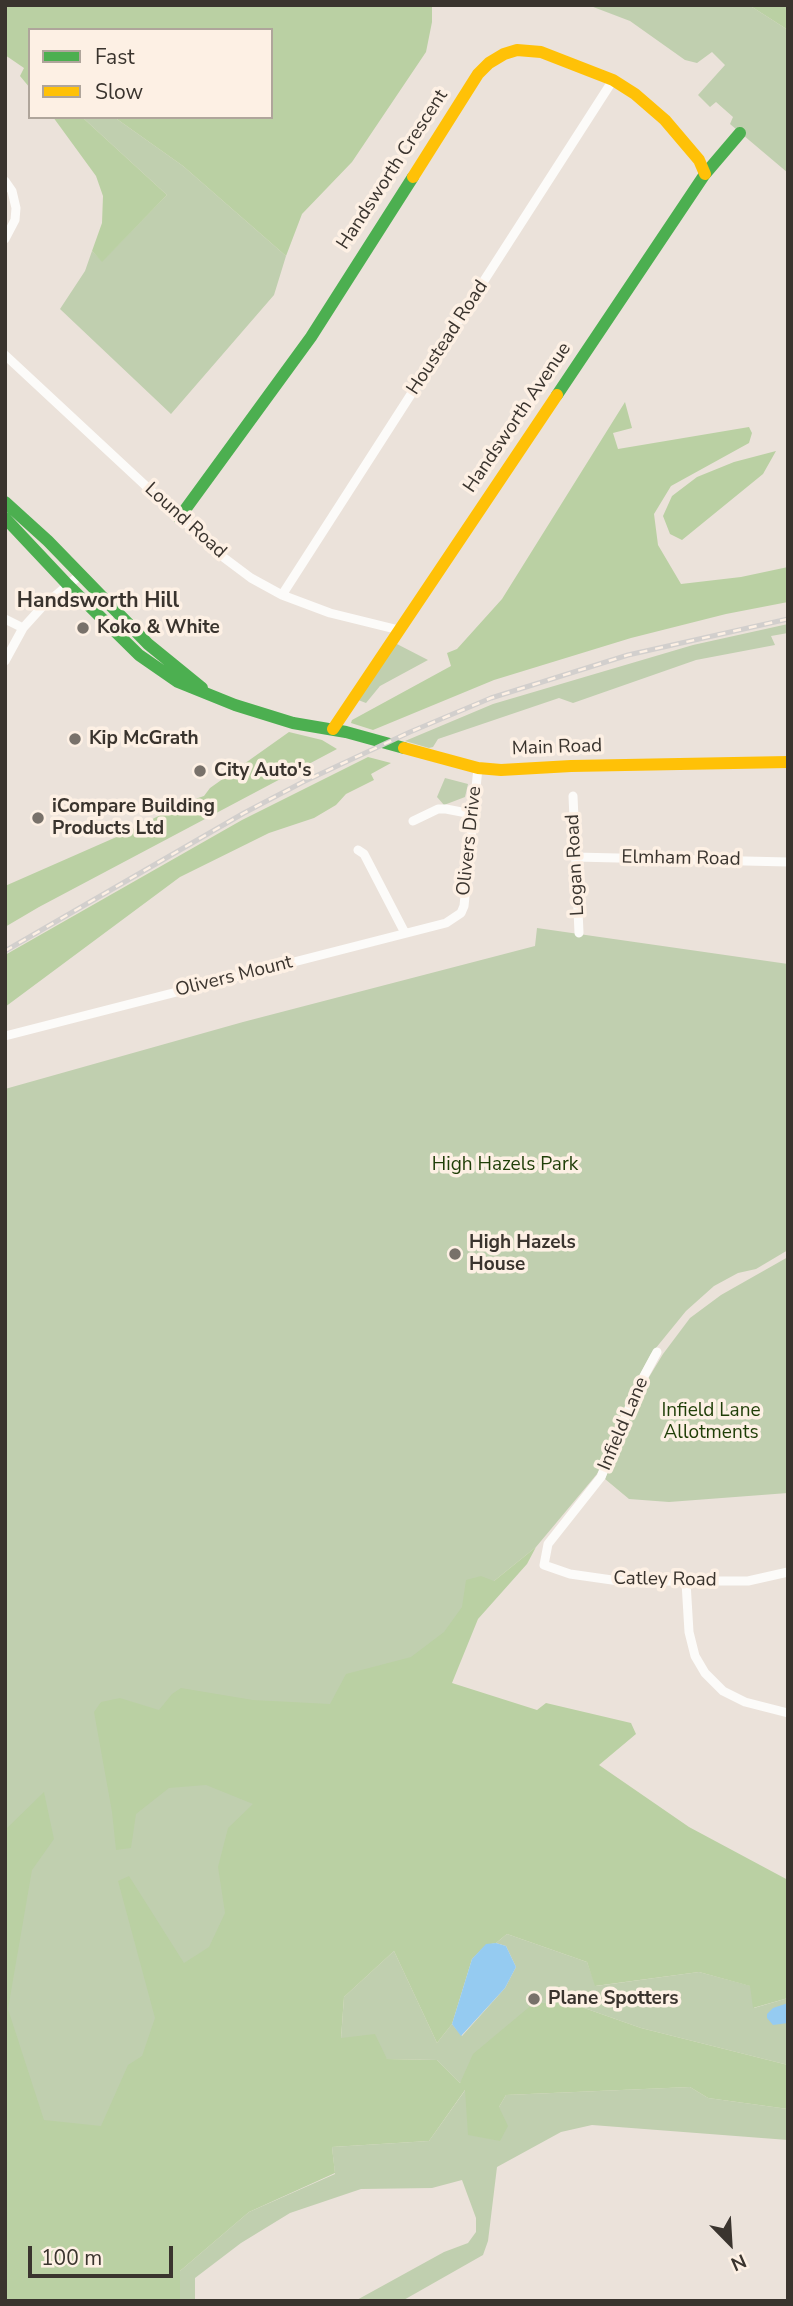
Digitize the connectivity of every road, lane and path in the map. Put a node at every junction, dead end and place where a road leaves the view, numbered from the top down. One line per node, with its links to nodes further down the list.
1 (613, 80): 3 (street, Handsworth Crescent); 9 (street, Handsworth Crescent); 12 (street, Houstead Road)
2 (740, 132): 3 (street, Handsworth Avenue)
3 (705, 174): 15 (street, Handsworth Avenue)
4 (5, 181): 5 (street)
5 (5, 239)
6 (5, 355): 9 (street, Lound Road)
7 (5, 502): 10 (street)
8 (5, 518): 11 (street)
9 (179, 518): 12 (street, Lound Road)
10 (80, 575): 11 (street); 17 (street)
11 (68, 585): 14 (street); 17 (street)
12 (282, 595): 15 (street, Lound Road)
13 (5, 618): 14 (street)
14 (23, 628): 16 (street)
15 (399, 630): 18 (street, Handsworth Avenue)
16 (5, 661)
17 (208, 693): 18 (street, Main Road)
18 (339, 731): 20 (street, Main Road)
19 (788, 762): 20 (street, Main Road)
20 (478, 768): 22 (street, Olivers Drive)
21 (573, 796): 25 (street, Logan Road)
22 (472, 814): 23 (street); 27 (street, Olivers Drive)
23 (413, 821)
24 (358, 850): 28 (street)
25 (575, 857): 26 (street, Elmham Road); 29 (street, Logan Road)
26 (788, 862)
27 (461, 913): 28 (street, Olivers Mount)
28 (405, 933): 30 (street, Olivers Mount)
29 (579, 933)
30 (5, 1036)
31 (657, 1352): 32 (street, Infield Lane)
32 (544, 1565): 34 (street, Catley Road)
33 (788, 1572): 34 (street, Catley Road)
34 (686, 1582): 35 (street)
35 (788, 1713)

